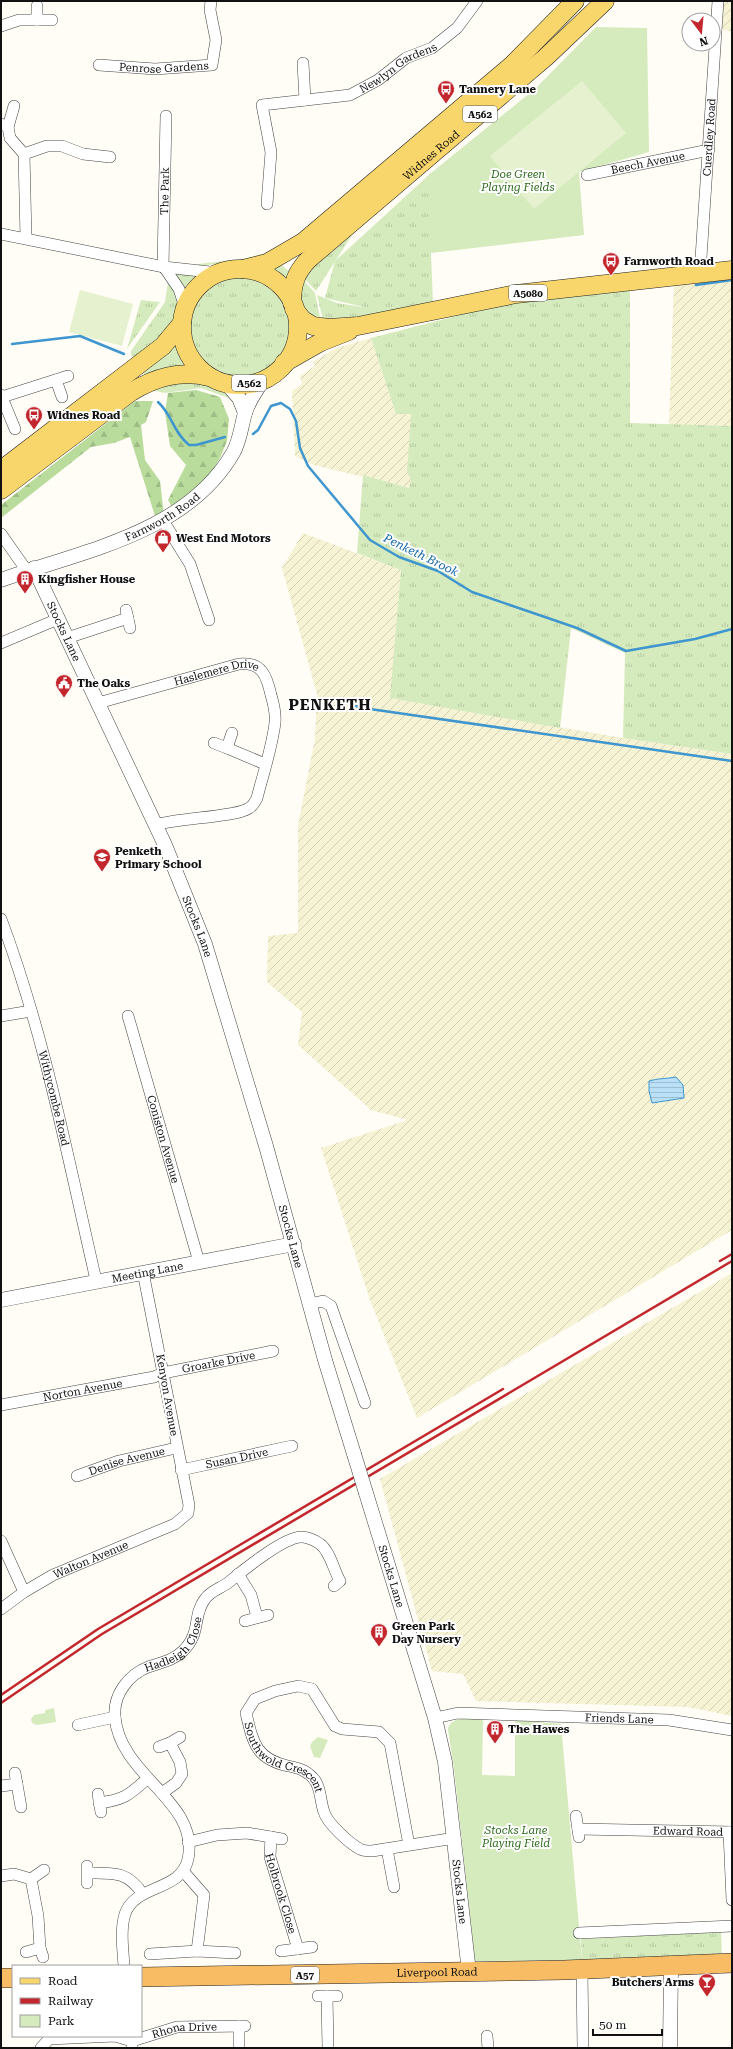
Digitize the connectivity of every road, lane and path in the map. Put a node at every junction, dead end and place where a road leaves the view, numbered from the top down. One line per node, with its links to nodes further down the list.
1 (211, 1): 11 (street, Penrose Gardens)
2 (575, 1): 24 (main road, Widnes Road / A562)
3 (605, 1): 27 (main road, Widnes Road / A562)
4 (718, 1): 16 (street, Cuerdley Road)
5 (474, 2): 12 (street, Newlyn Gardens)
6 (37, 6): 7 (street)
7 (37, 20): 8 (street); 9 (street)
8 (52, 20)
9 (1, 26)
10 (303, 63): 12 (street)
11 (99, 65)
12 (305, 100): 20 (street, Newlyn Gardens)
13 (14, 106): 15 (street)
14 (166, 116): 23 (street, The Park)
15 (4, 126): 17 (street)
16 (709, 150): 19 (street, Beech Avenue); 26 (street, Cuerdley Road)
17 (24, 154): 18 (street); 22 (street)
18 (110, 156)
19 (587, 175)
20 (267, 204)
21 (1, 234): 22 (street)
22 (26, 238): 23 (street)
23 (163, 267): 24 (street); 28 (street)
24 (236, 270): 27 (main road, A562); 28 (main road, A562)
25 (732, 270): 26 (main road, A5080)
26 (700, 273): 29 (main road, A5080)
27 (293, 306): 29 (main road, A5080); 30 (main road, A562)
28 (184, 316): 34 (main road); 39 (main road, A562)
29 (358, 326): 30 (main road, A5080)
30 (282, 364): 32 (main road, A562)
31 (68, 376): 33 (street)
32 (264, 379): 34 (main road, A562); 37 (street, Farnworth Road)
33 (56, 380): 35 (street); 36 (street)
34 (218, 380): 37 (street); 40 (main road, A562)
35 (2, 396): 38 (street)
36 (62, 397)
37 (245, 413): 41 (street, Farnworth Road)
38 (15, 428)
39 (1, 470)
40 (1, 490)
41 (162, 519): 43 (street, Farnworth Road); 47 (street)
42 (1, 534): 43 (street)
43 (31, 570): 44 (street, Farnworth Road); 45 (street, Stocks Lane)
44 (1, 580)
45 (58, 619): 48 (street, Stocks Lane); 49 (street)
46 (128, 619): 48 (street)
47 (209, 620)
48 (67, 638): 50 (street, Stocks Lane)
49 (1, 643)
50 (98, 703): 54 (street, Haslemere Drive); 55 (street, Stocks Lane)
51 (232, 733): 53 (street)
52 (214, 743): 53 (street)
53 (227, 748): 54 (street)
54 (265, 764): 55 (street, Haslemere Drive)
55 (156, 825): 60 (street, Stocks Lane)
56 (1, 919): 57 (street, Withycombe Road)
57 (31, 1011): 58 (street); 63 (street, Withycombe Road)
58 (1, 1016)
59 (128, 1016): 61 (street, Coniston Avenue)
60 (294, 1244): 61 (street, Meeting Lane); 65 (street, Stocks Lane)
61 (199, 1262): 62 (street, Meeting Lane)
62 (143, 1272): 63 (street, Meeting Lane); 67 (street, Kenyon Avenue)
63 (96, 1280): 64 (street, Meeting Lane)
64 (1, 1300)
65 (310, 1304): 69 (street); 82 (street, Stocks Lane, bridge)
66 (273, 1351): 67 (street, Groarke Drive)
67 (163, 1373): 68 (street, Norton Avenue); 71 (street, Kenyon Avenue)
68 (1, 1405)
69 (368, 1405)
70 (292, 1446): 72 (street, Susan Drive)
71 (176, 1448): 72 (street, Kenyon Avenue); 73 (street, Denise Avenue)
72 (181, 1470): 74 (street, Kenyon Avenue)
73 (77, 1475)
74 (185, 1517): 78 (street, Walton Avenue)
75 (1, 1541): 78 (street)
76 (238, 1574): 77 (street, Hadleigh Close); 80 (street); 81 (street, Hadleigh Close)
77 (334, 1586)
78 (24, 1592): 79 (street, Walton Avenue)
79 (1, 1609)
80 (245, 1621)
81 (115, 1717): 83 (street); 88 (street, Hadleigh Close)
82 (435, 1718): 84 (street, Friends Lane); 96 (street, Stocks Lane)
83 (78, 1725)
84 (732, 1730)
85 (180, 1737): 86 (street)
86 (170, 1744): 87 (street); 90 (street)
87 (159, 1747)
88 (147, 1779): 90 (street, Hadleigh Close); 91 (street)
89 (1, 1786): 92 (street)
90 (162, 1793): 98 (street, Hadleigh Close)
91 (99, 1803)
92 (20, 1807)
93 (576, 1816): 94 (street, Edward Road)
94 (731, 1832): 108 (street, Edward Road)
95 (271, 1837): 97 (street, Holbrook Close); 98 (street, Holbrook Close); 112 (street, Holbrook Close)
96 (455, 1838): 99 (street, Southwold Crescent); 122 (street, Stocks Lane)
97 (282, 1839)
98 (188, 1842): 102 (street, Hadleigh Close)
99 (409, 1845): 100 (street, Southwold Crescent); 100 (street, Southwold Crescent)
100 (387, 1848): 106 (street)
101 (44, 1870): 105 (street)
102 (183, 1871): 107 (street); 113 (street)
103 (87, 1874): 107 (street)
104 (1, 1876): 105 (street)
105 (31, 1879): 115 (street)
106 (394, 1887)
107 (142, 1893): 119 (street)
108 (732, 1900)
109 (732, 1926): 110 (street)
110 (579, 1933)
111 (312, 1947): 112 (street, Holbrook Close)
112 (298, 1949): 114 (street, Holbrook Close)
113 (197, 1951): 116 (street); 117 (street)
114 (281, 1951)
115 (26, 1952)
116 (235, 1953)
117 (150, 1954)
118 (732, 1963): 120 (highway, Liverpool Road / A57)
119 (124, 1965)
120 (671, 1967): 121 (highway, Liverpool Road / A57); 136 (street)
121 (582, 1970): 122 (highway, Liverpool Road / A57); 135 (street)
122 (469, 1972): 123 (highway, Liverpool Road / A57)
123 (142, 1977)
124 (1, 1978): 125 (highway)
125 (12, 1978)
126 (327, 1996): 133 (street)
127 (487, 2036): 134 (street)
128 (93, 2037): 131 (street)
129 (117, 2037): 130 (street)
130 (132, 2044): 132 (street, Rhona Drive)
131 (41, 2048)
132 (239, 2048)
133 (328, 2048)
134 (488, 2048)
135 (584, 2048)
136 (670, 2048)

